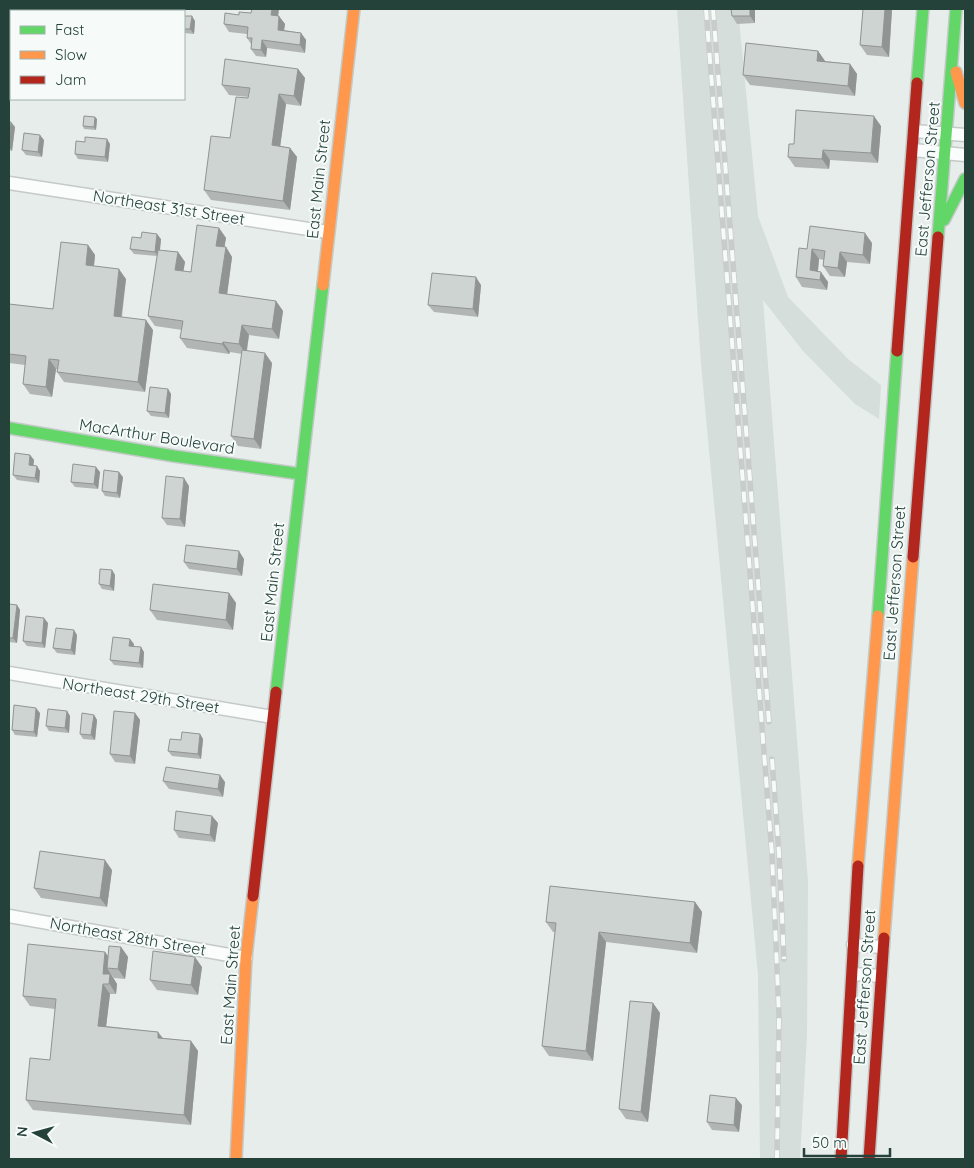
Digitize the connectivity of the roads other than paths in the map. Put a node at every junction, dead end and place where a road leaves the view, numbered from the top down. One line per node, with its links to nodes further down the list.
1 (354, 9): 15 (main road, East Main Street)
2 (924, 9): 6 (main road, East Jefferson Street)
3 (956, 9): 4 (main road, East Jefferson Street)
4 (953, 59): 5 (main road); 7 (main road, East Jefferson Street)
5 (965, 103)
6 (914, 131): 7 (street); 9 (main road, East Jefferson Street)
7 (947, 133): 8 (street); 10 (main road, East Jefferson Street)
8 (965, 135)
9 (913, 150): 10 (street); 21 (main road, East Jefferson Street)
10 (945, 153): 11 (street); 14 (main road, East Jefferson Street)
11 (965, 155)
12 (965, 180): 14 (main road)
13 (9, 183): 15 (street, Northeast 31st Street)
14 (938, 231): 22 (main road, East Jefferson Street)
15 (328, 232): 17 (main road, East Main Street)
16 (9, 428): 17 (main road, MacArthur Boulevard)
17 (301, 474): 19 (main road, East Main Street)
18 (9, 673): 19 (street, Northeast 29th Street)
19 (274, 717): 23 (main road, East Main Street)
20 (9, 916): 23 (street, Northeast 28th Street)
21 (853, 945): 22 (street); 24 (main road, East Jefferson Street)
22 (883, 947): 25 (main road, East Jefferson Street)
23 (246, 958): 26 (main road, East Main Street)
24 (852, 974): 25 (street); 27 (main road, East Jefferson Street)
25 (881, 976): 28 (main road, East Jefferson Street)
26 (236, 1159)
27 (841, 1159)
28 (870, 1159)

